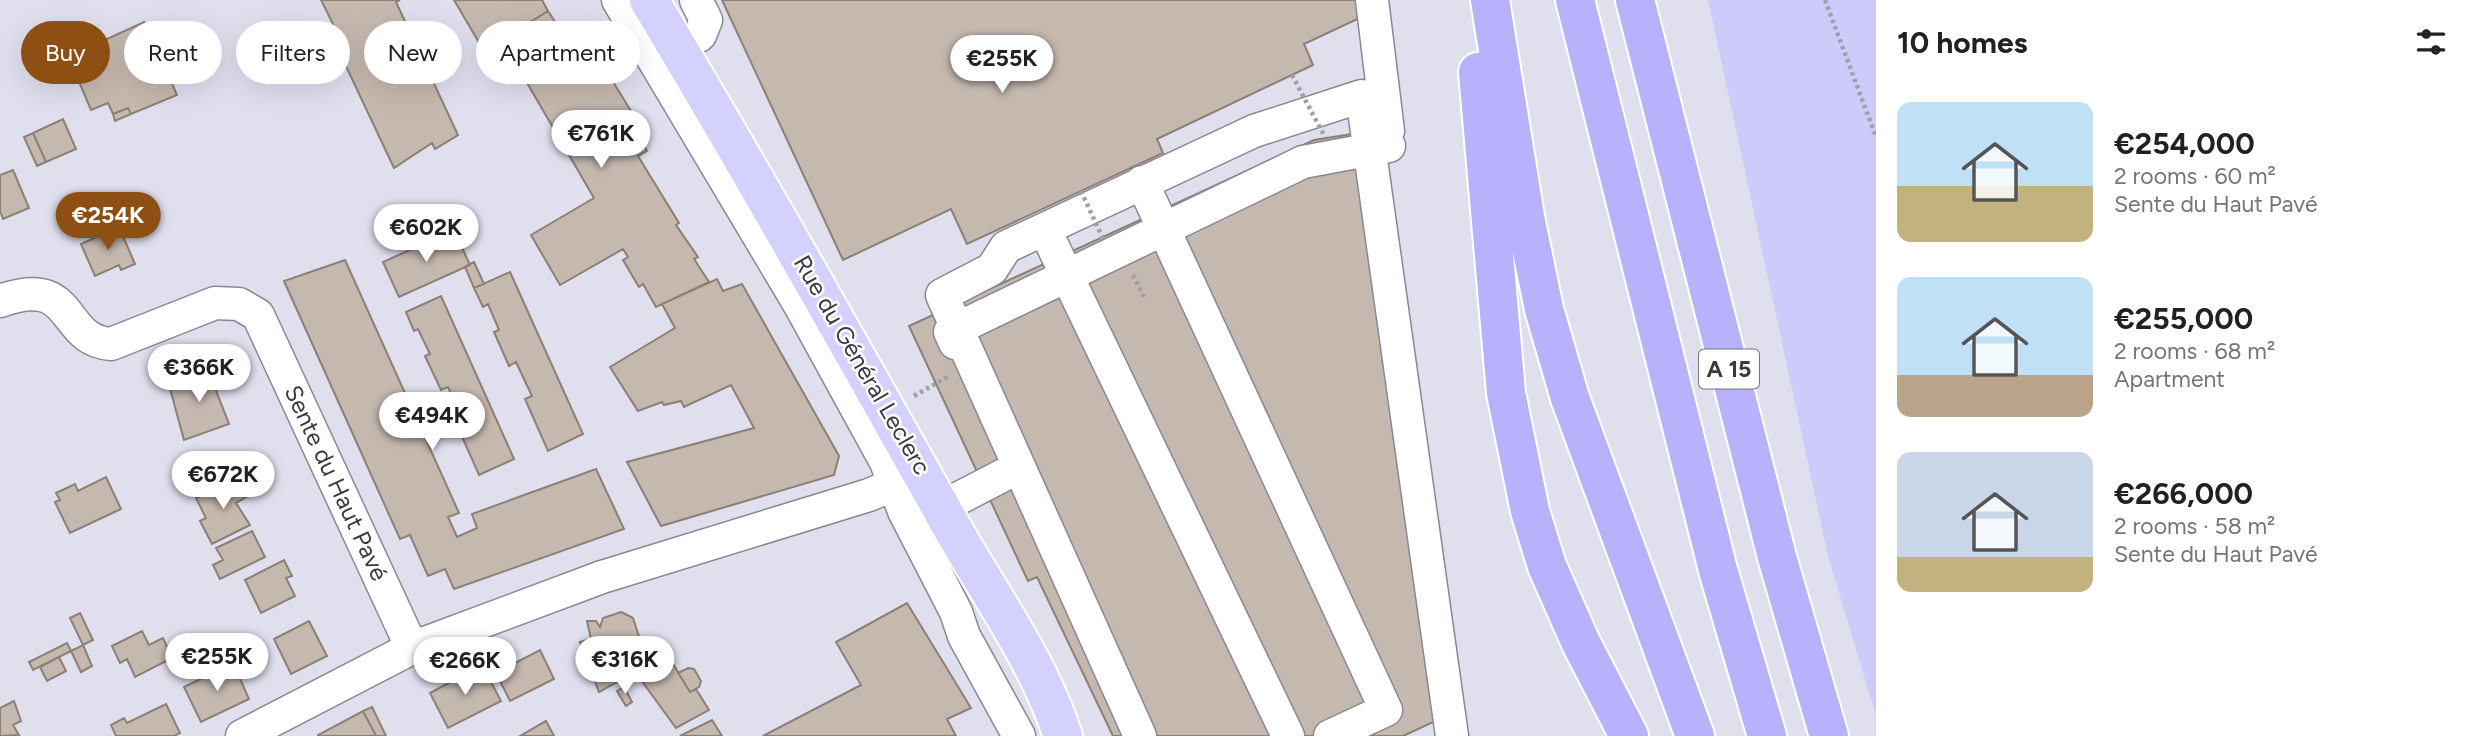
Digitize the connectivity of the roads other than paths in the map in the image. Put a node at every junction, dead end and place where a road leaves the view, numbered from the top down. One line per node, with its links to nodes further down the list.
1 (618, 0): 15 (street)
2 (649, 0): 9 (main road, Rue du Général Leclerc)
3 (696, 0): 9 (street)
4 (1372, 0): 10 (street)
5 (1471, 0): 26 (highway)
6 (1490, 0): 27 (highway)
7 (1575, 0): 28 (highway, A 15)
8 (1635, 0): 29 (highway, A 15)
9 (677, 49): 15 (main road, Rue du Général Leclerc)
10 (1390, 146): 21 (street); 25 (street)
11 (1142, 182): 12 (street); 24 (street); 25 (street)
12 (1045, 230): 14 (street); 23 (street)
13 (0, 301): 17 (street, Sente du Haut Pavé)
14 (1019, 467): 16 (street); 22 (street)
15 (908, 478): 16 (main road, Rue du Général Leclerc); 17 (street); 19 (street)
16 (942, 507): 20 (main road, Rue du Général Leclerc)
17 (412, 648): 18 (street)
18 (242, 736)
19 (1019, 736)
20 (1063, 736)
21 (1132, 736)
22 (1140, 736)
23 (1288, 736)
24 (1330, 736)
25 (1452, 736)
26 (1629, 736)
27 (1695, 736)
28 (1766, 736)
29 (1829, 736)

